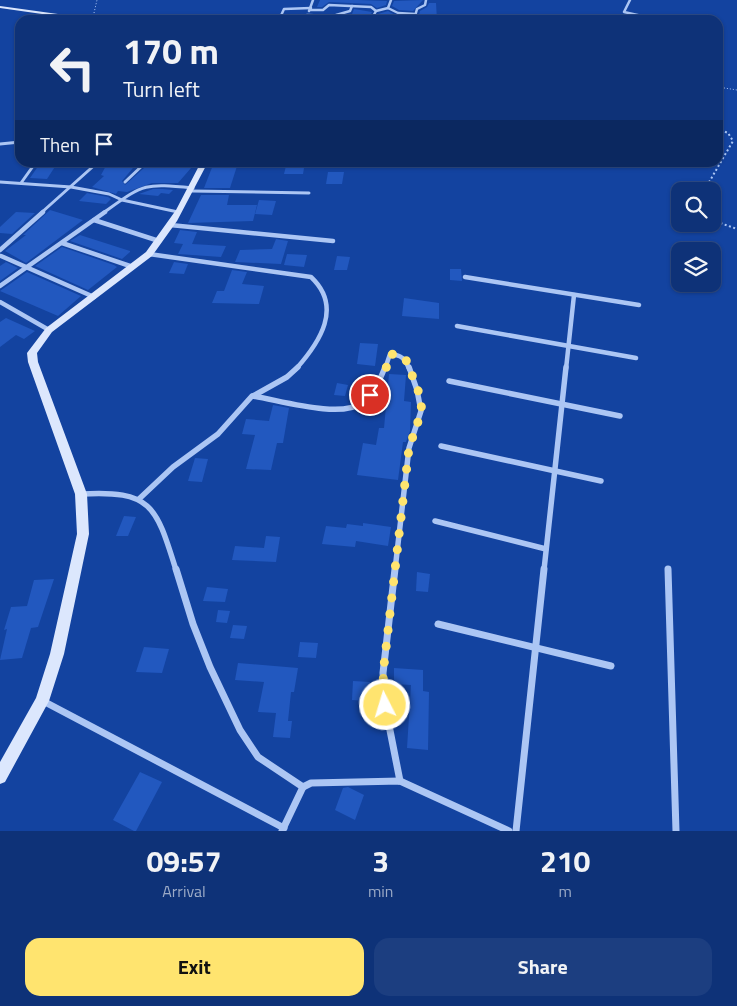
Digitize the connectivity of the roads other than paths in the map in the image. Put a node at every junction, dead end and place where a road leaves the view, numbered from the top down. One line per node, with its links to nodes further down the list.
1 (314, 0): 10 (street)
2 (332, 0): 6 (street)
3 (391, 0): 9 (street)
4 (426, 0): 13 (street)
5 (630, 0): 19 (street)
6 (331, 5): 7 (street); 10 (street)
7 (352, 6): 11 (street); 17 (street)
8 (0, 7): 14 (main road)
9 (388, 8): 11 (street); 13 (street)
10 (310, 9): 12 (street); 15 (street)
11 (376, 11): 18 (street)
12 (307, 14): 16 (street)
13 (415, 14)
14 (58, 15)
15 (281, 15)
16 (320, 15)
17 (338, 15)
18 (374, 15)
19 (638, 15)
20 (15, 142): 21 (street)
21 (0, 144)
22 (32, 167): 28 (street)
23 (93, 167): 29 (street)
24 (141, 167): 27 (street)
25 (204, 167): 30 (main road)
26 (0, 182): 28 (street)
27 (125, 182)
28 (21, 183): 29 (street)
29 (71, 187): 32 (street); 39 (street)
30 (193, 190): 31 (street); 32 (street); 33 (main road)
31 (309, 193)
32 (122, 200): 33 (street); 34 (street)
33 (178, 212): 35 (main road)
34 (94, 220): 36 (street); 38 (street)
35 (170, 225): 36 (main road); 37 (street)
36 (160, 241): 40 (main road)
37 (333, 241)
38 (62, 243): 42 (street); 43 (street)
39 (0, 250)
40 (149, 254): 42 (main road); 55 (street)
41 (0, 256): 43 (street)
42 (133, 267): 47 (main road)
43 (28, 268): 45 (street); 47 (street)
44 (465, 277): 46 (street)
45 (0, 286)
46 (574, 295): 49 (street); 52 (street)
47 (94, 297): 51 (main road)
48 (0, 302): 51 (street)
49 (638, 305)
50 (457, 326): 52 (street)
51 (49, 330): 61 (main road)
52 (569, 345): 53 (street); 56 (street)
53 (636, 358)
54 (449, 382): 56 (street)
55 (252, 396): 62 (street); 71 (street)
56 (562, 405): 57 (street); 59 (street)
57 (620, 416)
58 (441, 446): 59 (street)
59 (555, 471): 60 (street); 64 (street)
60 (601, 481)
61 (81, 494): 62 (street); 69 (main road)
62 (139, 499): 72 (street)
63 (435, 521): 64 (street)
64 (546, 550): 67 (street)
65 (668, 568): 76 (street)
66 (438, 624): 67 (street)
67 (536, 648): 68 (street); 75 (street)
68 (611, 666)
69 (42, 701): 70 (main road); 73 (street)
70 (0, 777)
71 (400, 780): 72 (street); 74 (street)
72 (303, 787): 73 (street)
73 (283, 829)
74 (509, 831)
75 (516, 831)
76 (676, 831)

